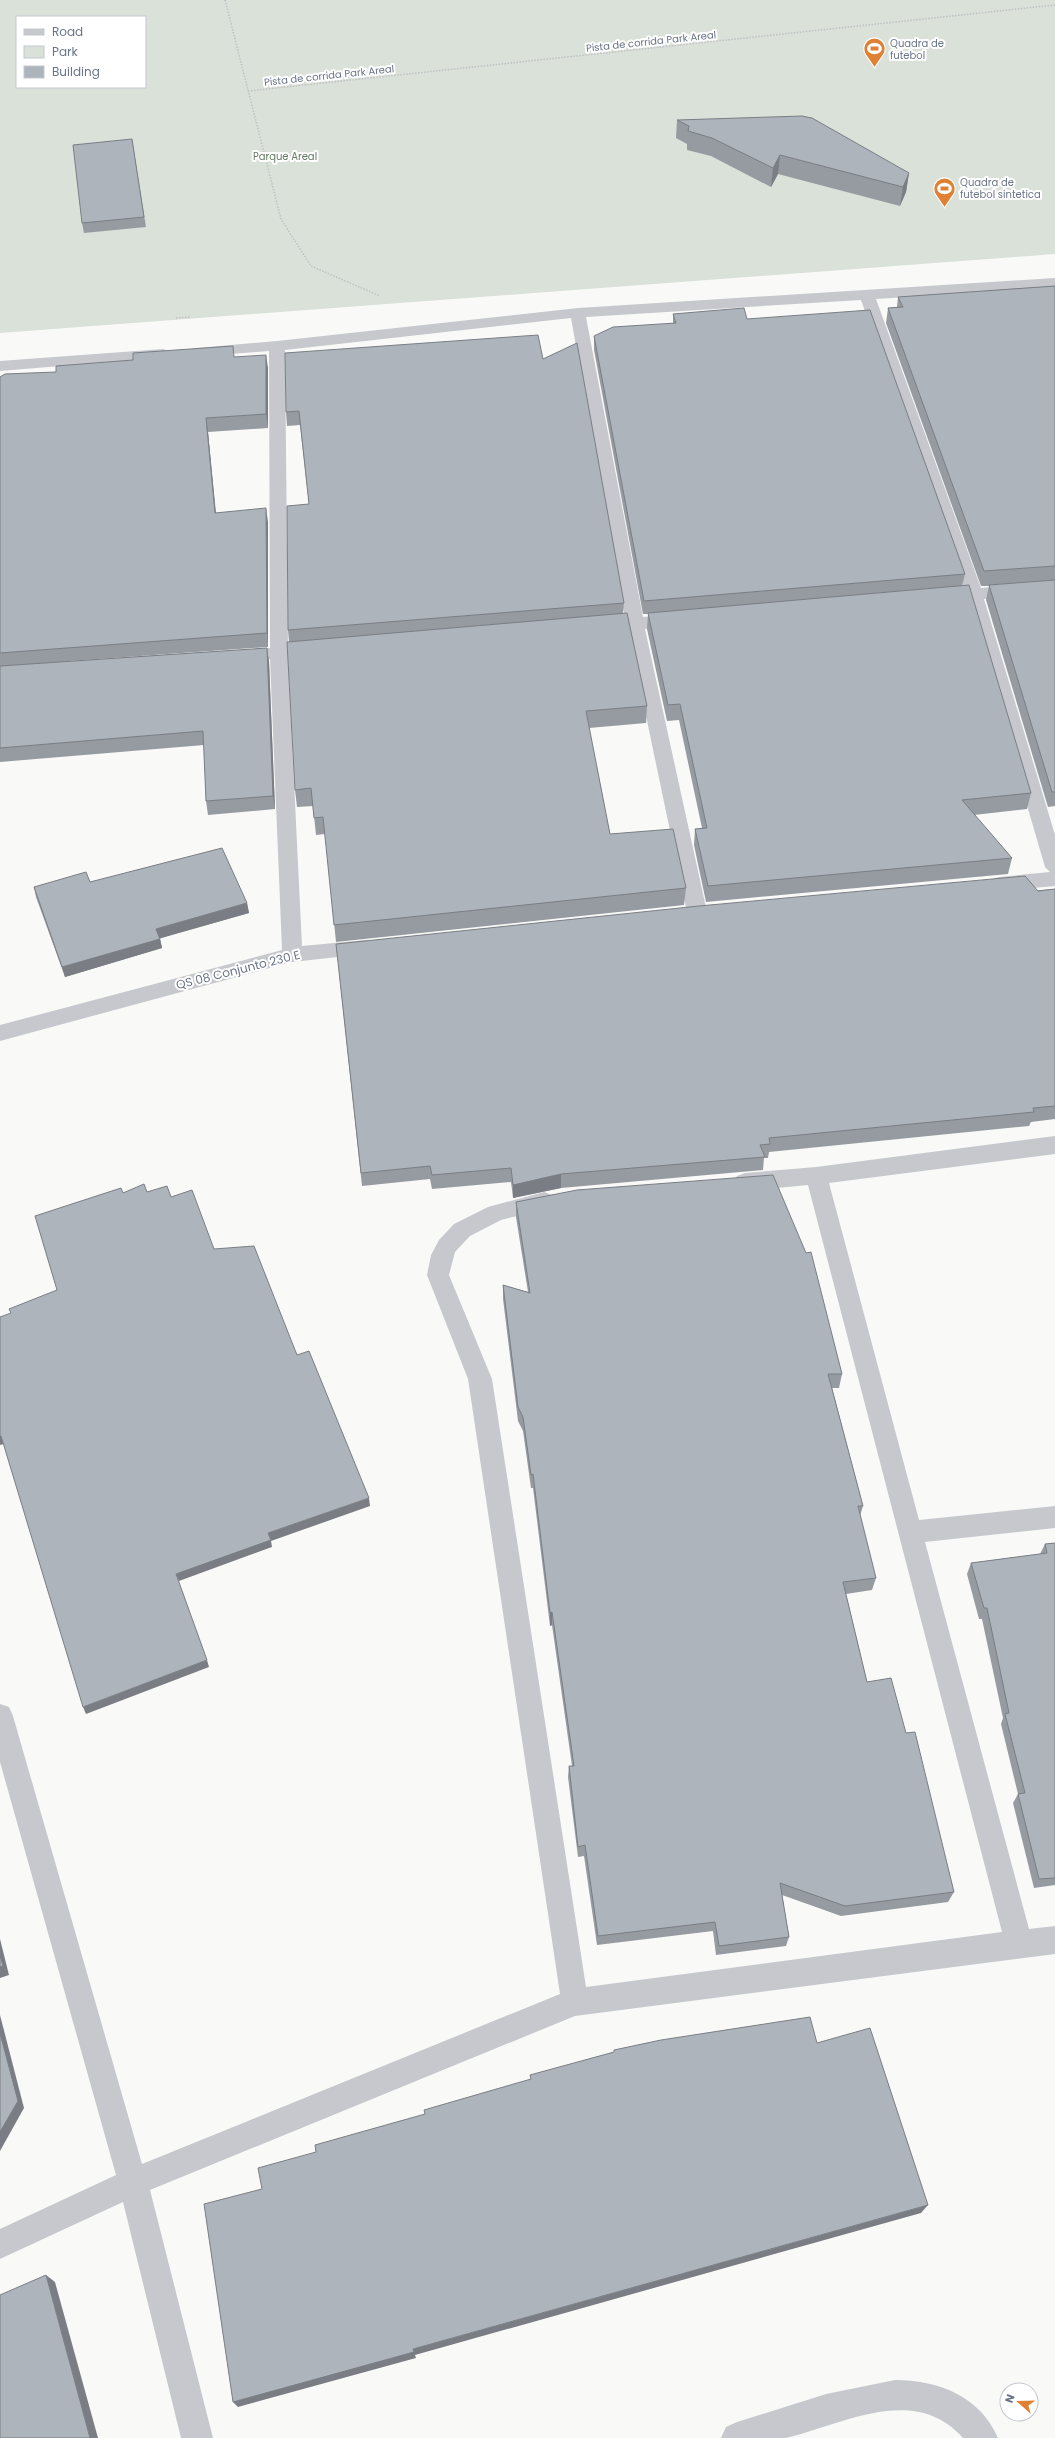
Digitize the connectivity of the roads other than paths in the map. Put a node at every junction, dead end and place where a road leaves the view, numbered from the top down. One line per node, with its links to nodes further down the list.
1 (1055, 283): 2 (street)
2 (867, 295): 3 (street); 7 (street)
3 (578, 313): 4 (street); 10 (street)
4 (277, 346): 5 (street); 13 (street)
5 (0, 366)
6 (1055, 587): 7 (street)
7 (974, 594): 8 (street); 15 (street)
8 (927, 598)
9 (690, 619): 10 (street)
10 (635, 624): 11 (street); 18 (street)
11 (580, 628)
12 (334, 649): 13 (street)
13 (279, 653): 14 (street); 20 (street)
14 (223, 658)
15 (1055, 867)
16 (1055, 879): 17 (street)
17 (984, 885)
18 (697, 912)
19 (387, 945): 20 (street, QS 08 Conjunto 230 E)
20 (292, 955): 21 (street, QS 08 Conjunto 230 E)
21 (0, 1033)
22 (1055, 1145): 23 (street)
23 (816, 1176): 24 (street); 27 (street)
24 (723, 1184)
25 (567, 1197): 31 (street)
26 (1055, 1517): 27 (street)
27 (912, 1532): 30 (street)
28 (0, 1716): 32 (street)
29 (1055, 1940): 30 (street)
30 (1019, 1943): 31 (street)
31 (575, 2002): 32 (street)
32 (133, 2182): 33 (street); 34 (street)
33 (0, 2244)
34 (196, 2438)
35 (737, 2438): 36 (street)
36 (982, 2438)

